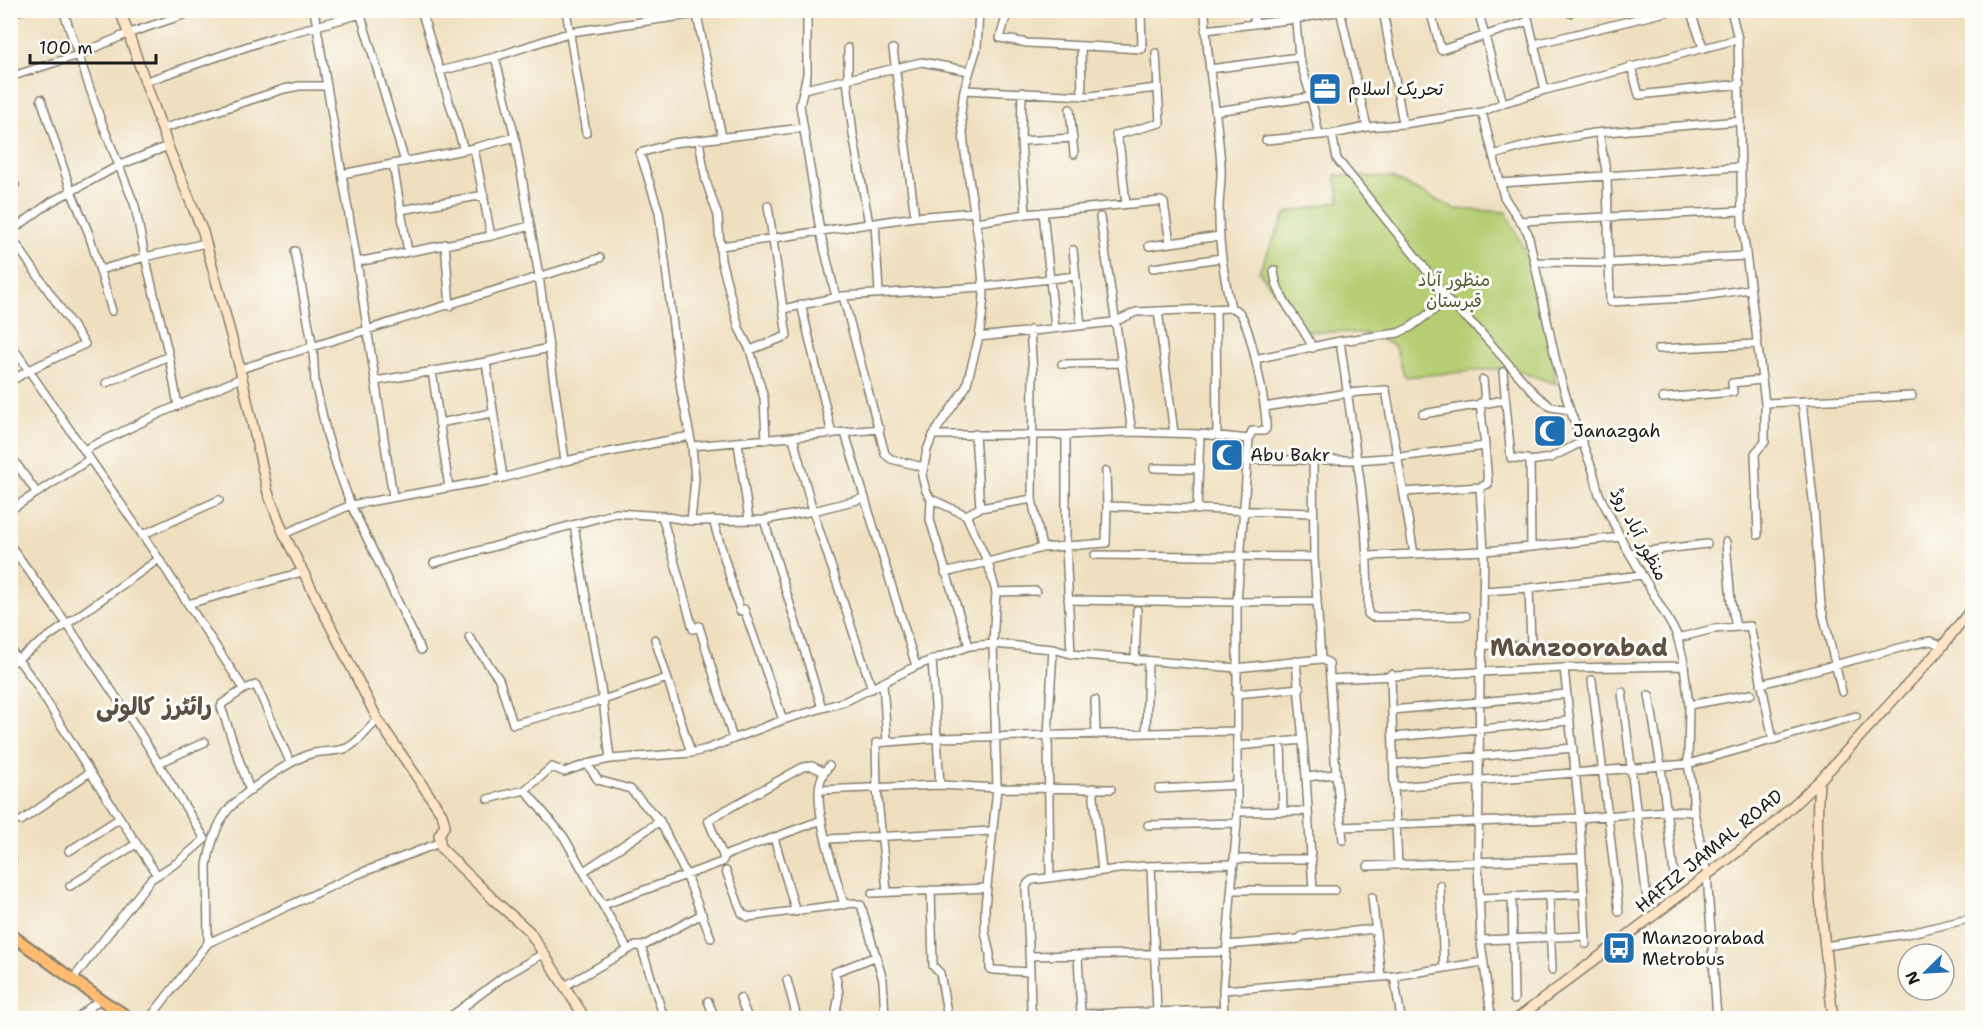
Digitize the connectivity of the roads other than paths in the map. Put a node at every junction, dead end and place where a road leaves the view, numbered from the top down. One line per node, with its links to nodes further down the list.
1 (23, 10): 23 (street)
2 (63, 10): 41 (street)
3 (120, 10): 32 (street)
4 (198, 10): 32 (street)
5 (314, 10): 29 (street)
6 (420, 10): 47 (street)
7 (566, 10): 31 (street)
8 (807, 10): 55 (street)
9 (979, 10): 48 (street)
10 (1008, 10): 36 (street)
11 (1141, 10): 36 (street)
12 (1205, 10): 30 (street)
13 (1253, 10): 28 (street)
14 (1295, 10): 26 (street)
15 (1383, 10): 67 (street)
16 (1430, 10): 33 (street)
17 (1478, 10): 33 (street)
18 (1526, 10): 27 (street)
19 (1674, 10): 35 (street)
20 (1690, 10): 37 (street)
21 (1731, 10): 34 (street)
22 (1342, 11): 26 (street); 68 (street)
23 (11, 12)
24 (360, 12): 29 (street); 86 (street)
25 (696, 12): 31 (street); 75 (street)
26 (1296, 19): 28 (street); 43 (street)
27 (1528, 21): 33 (street); 35 (street)
28 (1255, 24): 30 (street)
29 (316, 27): 51 (street); 53 (street)
30 (1205, 30): 46 (street)
31 (571, 32): 42 (street); 71 (street)
32 (127, 34): 41 (street); 51 (street)
33 (1485, 36): 62 (street)
34 (1738, 39): 37 (street); 52 (street)
35 (1535, 44): 57 (street)
36 (1081, 47): 59 (street)
37 (1703, 47): 44 (street)
38 (848, 48): 50 (street)
39 (893, 49): 45 (street)
40 (1156, 53): 54 (street)
41 (78, 56): 49 (street); 88 (street)
42 (495, 57): 47 (street); 76 (street)
43 (1299, 57): 46 (street); 60 (street)
44 (1631, 66): 52 (street); 57 (street)
45 (896, 68): 48 (street); 50 (street); 105 (street)
46 (1210, 69): 64 (street)
47 (440, 71): 83 (street)
48 (969, 71): 56 (street)
49 (10, 77)
50 (847, 80): 55 (street); 109 (street)
51 (144, 82): 70 (street)
52 (1740, 84): 66 (street)
53 (326, 86): 70 (street); 90 (street)
54 (1157, 88): 59 (street); 97 (street)
55 (804, 89): 69 (street)
56 (964, 90): 58 (street); 101 (street)
57 (1545, 90): 62 (street)
58 (1022, 92): 59 (street); 80 (street)
59 (1082, 96)
60 (1311, 97): 64 (street); 74 (street)
61 (41, 99): 95 (street)
62 (1503, 103): 65 (street)
63 (1070, 109): 77 (street)
64 (1216, 111): 114 (street)
65 (1482, 112): 67 (street); 85 (street, منظور آباد روڈ)
66 (1740, 122): 72 (street); 89 (street)
67 (1403, 124): 68 (street)
68 (1367, 127): 73 (street)
69 (803, 128): 75 (street); 111 (street)
70 (162, 129): 81 (street)
71 (586, 133)
72 (1599, 133): 85 (street); 92 (street)
73 (1332, 134): 74 (street); 141 (street)
74 (1319, 135): 78 (street)
75 (722, 137): 79 (street)
76 (515, 138): 82 (street); 110 (street)
77 (1073, 138): 80 (street); 84 (street)
78 (1266, 140)
79 (699, 141): 119 (street); 200 (street)
80 (1021, 141): 103 (street)
81 (168, 146): 88 (street); 116 (street)
82 (474, 148): 83 (street); 96 (street)
83 (464, 150): 86 (street)
84 (1074, 154)
85 (1493, 155): 93 (street, منظور آباد روڈ)
86 (405, 162): 87 (street)
87 (393, 164): 90 (street); 99 (street)
88 (120, 165): 95 (street); 125 (street)
89 (1741, 166): 92 (street); 100 (street)
90 (342, 174): 128 (street)
91 (10, 175): 94 (street)
92 (1607, 176): 93 (street); 104 (street)
93 (1500, 183): 107 (street, منظور آباد روڈ)
94 (10, 189)
95 (71, 191): 112 (street); 132 (street)
96 (484, 195): 99 (street); 113 (street)
97 (1126, 204): 102 (street); 117 (street)
98 (768, 206): 115 (street)
99 (401, 210): 123 (street)
100 (1742, 211): 104 (street); 124 (street)
101 (975, 212): 105 (street); 108 (street)
102 (1043, 212): 103 (street); 136 (street)
103 (1026, 214): 108 (street)
104 (1608, 216): 107 (street); 130 (street)
105 (915, 217): 109 (street)
106 (1100, 217): 149 (street)
107 (1519, 221): 129 (street, منظور آباد روڈ)
108 (976, 222): 137 (street)
109 (872, 224): 111 (street); 139 (street)
110 (530, 226): 113 (street); 134 (street)
111 (820, 231): 115 (street); 140 (street)
112 (10, 233): 168 (street)
113 (491, 236): 118 (street)
114 (1220, 236): 117 (street); 127 (street)
115 (772, 238): 119 (street); 145 (street)
116 (206, 243): 125 (street); 171 (street)
117 (1170, 243): 120 (street)
118 (445, 244): 123 (street); 143 (street)
119 (720, 246): 162 (street)
120 (1149, 246)
121 (1073, 250): 135 (street)
122 (295, 251): 158 (street)
123 (408, 252): 128 (street)
124 (1746, 256): 130 (street); 138 (street)
125 (145, 257): 132 (street); 163 (street)
126 (600, 258): 134 (street)
127 (1221, 258): 131 (street); 144 (street)
128 (357, 262): 153 (street)
129 (1534, 262): 130 (street); 186 (street, منظور آباد روڈ)
130 (1609, 263): 138 (street)
131 (1153, 268)
132 (100, 270): 147 (street)
133 (1274, 270): 160 (street)
134 (539, 276): 143 (street); 159 (street)
135 (1076, 276): 136 (street); 150 (street)
136 (1050, 279): 137 (street); 151 (street)
137 (982, 287): 139 (street); 154 (street)
138 (1750, 289): 157 (street)
139 (879, 293): 140 (street)
140 (839, 297): 142 (street); 190 (street)
141 (1447, 300): 155 (street); 186 (street)
142 (801, 304): 145 (street); 194 (street)
143 (450, 306): 153 (street)
144 (1231, 308): 146 (street); 164 (street)
145 (783, 309): 162 (street)
146 (1216, 309): 148 (street); 201 (street)
147 (112, 310)
148 (1158, 311): 149 (street); 193 (street)
149 (1114, 322): 150 (street); 166 (street)
150 (1081, 325): 151 (street)
151 (1056, 328): 152 (street)
152 (1030, 330): 154 (street); 198 (street)
153 (368, 331): 158 (street); 174 (street)
154 (979, 337): 197 (street)
155 (1340, 341): 160 (street); 177 (street)
156 (10, 343): 168 (street)
157 (1757, 344): 161 (street); 173 (street)
158 (313, 348): 171 (street); 232 (street)
159 (549, 348): 165 (street); 215 (street)
160 (1313, 348): 164 (street)
161 (1658, 349)
162 (750, 350): 204 (street)
163 (169, 356): 176 (street); 184 (street)
164 (1256, 359): 185 (street)
165 (486, 362): 169 (street); 187 (street)
166 (1121, 363): 167 (street); 191 (street)
167 (1062, 364)
168 (29, 370): 175 (street); 209 (street)
169 (432, 371): 174 (street); 189 (street)
170 (1503, 372): 180 (street)
171 (241, 374): 184 (street); 247 (street)
172 (1483, 380): 182 (street)
173 (1761, 380): 179 (street); 183 (street)
174 (376, 381): 227 (street)
175 (10, 382)
176 (105, 383)
177 (1347, 393): 185 (street); 211 (street); 214 (street)
178 (1912, 396): 181 (street)
179 (1663, 398)
180 (1505, 400): 182 (street); 217 (street)
181 (1802, 402): 183 (street); 300 (street)
182 (1483, 403): 188 (street); 208 (street)
183 (1765, 404): 249 (street)
184 (178, 406): 209 (street)
185 (1265, 407): 203 (street)
186 (1570, 410): 205 (street, منظور آباد روڈ)
187 (492, 413): 189 (street); 222 (street)
188 (1423, 414)
189 (439, 423): 224 (street)
190 (880, 429): 192 (street); 218 (street)
191 (1132, 432): 193 (street); 199 (street)
192 (845, 433): 194 (street); 228 (street)
193 (1174, 433): 196 (street)
194 (832, 434): 202 (street)
195 (975, 434): 197 (street); 198 (street); 234 (street)
196 (1200, 434): 201 (street); 220 (street)
197 (933, 435): 218 (street)
198 (1032, 435): 199 (street); 230 (street)
199 (1066, 435): 254 (street)
200 (690, 436): 207 (street); 215 (street)
201 (1217, 436): 203 (street)
202 (792, 438): 204 (street); 237 (street)
203 (1249, 439): 213 (street)
204 (766, 441): 206 (street)
205 (1582, 442): 217 (street); 250 (street, منظور آباد روڈ)
206 (738, 443): 207 (street); 243 (street)
207 (692, 446): 245 (street)
208 (1485, 446): 211 (street); 223 (street)
209 (84, 450): 212 (street)
210 (10, 454): 226 (street)
211 (1399, 457): 214 (street); 225 (street)
212 (90, 459): 226 (street); 248 (street)
213 (1247, 460): 216 (street); 238 (street)
214 (1357, 460): 216 (street); 262 (street)
215 (566, 461): 222 (street)
216 (1313, 461): 239 (street)
217 (1530, 461): 255 (street)
218 (923, 467): 229 (street)
219 (1154, 468): 220 (street)
220 (1199, 469): 236 (street)
221 (1106, 471): 233 (street)
222 (502, 478): 224 (street)
223 (1480, 487): 225 (street); 257 (street)
224 (449, 488): 227 (street)
225 (1404, 492): 259 (street)
226 (37, 493): 235 (street)
227 (393, 497): 232 (street)
228 (865, 498): 237 (street); 301 (street)
229 (931, 499): 240 (street); 268 (street)
230 (1032, 499): 234 (street); 256 (street)
231 (219, 500): 248 (street)
232 (351, 505): 247 (street); 292 (street)
233 (1107, 506): 236 (street); 254 (street)
234 (980, 508): 240 (street)
235 (10, 510)
236 (1197, 510): 238 (street)
237 (813, 511): 244 (street); 314 (street)
238 (1244, 511): 239 (street); 261 (street)
239 (1313, 513): 263 (street)
240 (966, 514): 266 (street)
241 (662, 516): 245 (street); 246 (street); 339 (street)
242 (713, 520): 243 (street); 245 (street); 329 (street)
243 (748, 520): 244 (street)
244 (764, 520): 325 (street)
245 (691, 521)
246 (574, 525): 265 (street); 321 (street)
247 (284, 534): 267 (street)
248 (142, 535): 264 (street)
249 (1758, 535)
250 (1621, 537): 255 (street); 258 (street, منظور آباد روڈ)
251 (1726, 542): 282 (street)
252 (1707, 544): 258 (street)
253 (10, 545): 281 (street)
254 (1066, 545): 256 (street); 274 (street)
255 (1532, 547): 257 (street)
256 (1042, 548): 266 (street)
257 (1484, 551): 259 (street); 272 (street)
258 (1630, 553): 269 (street, منظور آباد روڈ)
259 (1414, 554): 262 (street)
260 (1095, 555): 261 (street)
261 (1240, 555): 263 (street); 276 (street)
262 (1368, 556): 280 (street)
263 (1314, 557): 275 (street)
264 (159, 559): 277 (street); 281 (street)
265 (434, 563)
266 (988, 563): 268 (street); 273 (street)
267 (302, 572): 277 (street); 328 (street)
268 (945, 573): 288 (street)
269 (1642, 575): 270 (street); 284 (street, منظور آباد روڈ)
270 (1529, 588): 272 (street); 287 (street)
271 (1036, 591): 273 (street)
272 (1483, 591): 287 (street)
273 (996, 592): 286 (street)
274 (1068, 600): 276 (street); 293 (street)
275 (1316, 601): 276 (street); 295 (street)
276 (1237, 602): 303 (street)
277 (188, 604): 313 (street)
278 (1972, 608): 289 (street, HAFIZ JAMAL ROAD)
279 (1137, 610): 296 (street)
280 (1466, 616)
281 (67, 624): 297 (street); 350 (street)
282 (1736, 627): 284 (street); 311 (street)
283 (469, 637): 321 (street)
284 (1678, 638): 302 (street, منظور آباد روڈ)
285 (655, 639): 307 (street)
286 (993, 644): 288 (street); 291 (street); 338 (street)
287 (1482, 645): 305 (street)
288 (969, 646): 294 (street)
289 (1942, 646): 300 (street); 365 (street, HAFIZ JAMAL ROAD)
290 (10, 649): 297 (street)
291 (1053, 649): 293 (street); 334 (street)
292 (421, 650)
293 (1071, 654): 296 (street)
294 (932, 659): 301 (street); 337 (street)
295 (1321, 659): 299 (street); 308 (street)
296 (1135, 660): 298 (street)
297 (14, 661): 358 (street)
298 (1148, 661): 303 (street); 333 (street)
299 (1296, 661): 303 (street); 312 (street)
300 (1834, 665): 311 (street); 316 (street)
301 (916, 666): 310 (street)
302 (1684, 666): 304 (street); 324 (street, منظور آباد روڈ)
303 (1236, 668): 317 (street)
304 (1564, 668): 305 (street); 318 (street)
305 (1481, 672): 306 (street); 323 (street)
306 (1391, 675): 308 (street); 326 (street)
307 (667, 678): 321 (street); 347 (street)
308 (1330, 679): 361 (street)
309 (1592, 680): 360 (street)
310 (883, 683): 314 (street); 342 (street)
311 (1761, 684): 341 (street)
312 (1300, 688): 317 (street); 340 (street)
313 (244, 689): 351 (street); 377 (street)
314 (872, 689): 325 (street)
315 (1622, 692): 357 (street)
316 (1842, 692)
317 (1236, 694): 332 (street)
318 (1567, 694): 323 (street); 330 (street)
319 (1751, 694): 324 (street)
320 (1649, 695): 356 (street)
321 (603, 700): 349 (street)
322 (1095, 700): 335 (street)
323 (1480, 703): 326 (street); 331 (street)
324 (1689, 705): 354 (street, منظور آباد روڈ)
325 (822, 708): 329 (street)
326 (1392, 710): 336 (street)
327 (1856, 716): 341 (street)
328 (378, 720): 351 (street); 401 (street)
329 (783, 720): 339 (street)
330 (1570, 721): 331 (street); 346 (street)
331 (1480, 730): 336 (street); 348 (street)
332 (1236, 731): 333 (street); 345 (street)
333 (1146, 733): 335 (street)
334 (1048, 735): 335 (street); 338 (street); 368 (street)
335 (1096, 735)
336 (1393, 737): 353 (street)
337 (937, 738): 338 (street); 342 (street); 366 (street)
338 (996, 738): 370 (street)
339 (733, 739): 347 (street)
340 (1304, 740): 344 (street); 363 (street)
341 (1773, 740): 354 (street)
342 (887, 741): 372 (street)
343 (205, 742): 350 (street)
344 (1281, 742): 345 (street); 379 (street)
345 (1237, 746): 367 (street)
346 (1573, 748): 348 (street); 362 (street)
347 (691, 753): 349 (street)
348 (1479, 756): 353 (street); 364 (street)
349 (610, 759): 352 (street)
350 (159, 762): 417 (street)
351 (290, 762): 377 (street)
352 (587, 764): 375 (street); 390 (street)
353 (1393, 764): 369 (street)
354 (1688, 764): 356 (street); 383 (street, منظور آباد روڈ)
355 (829, 766): 359 (street)
356 (1661, 767): 357 (street); 381 (street)
357 (1632, 769): 360 (street); 384 (street)
358 (90, 772): 386 (street); 389 (street)
359 (824, 772): 388 (street); 404 (street)
360 (1603, 772): 362 (street); 385 (street)
361 (1336, 774): 363 (street); 395 (street)
362 (1575, 774): 364 (street); 387 (street)
363 (1306, 777): 380 (street)
364 (1479, 780): 369 (street); 391 (street)
365 (1819, 781): 416 (street, HAFIZ JAMAL ROAD); 449 (street)
366 (940, 785): 370 (street); 372 (street)
367 (1237, 785): 374 (street); 382 (street)
368 (1048, 787): 370 (street); 371 (street); 419 (street)
369 (1394, 787): 394 (street)
370 (997, 788): 396 (street)
371 (1094, 788): 373 (street); 414 (street)
372 (877, 789): 376 (street); 397 (street)
373 (1111, 789)
374 (1159, 789)
375 (525, 790): 378 (street); 412 (street)
376 (820, 790)
377 (250, 791): 447 (street)
378 (488, 799)
379 (1283, 811): 380 (street); 382 (street)
380 (1308, 811): 406 (street)
381 (1666, 811): 383 (street); 384 (street); 415 (street)
382 (1237, 812): 392 (street)
383 (1694, 812): 416 (street, منظور آباد روڈ)
384 (1637, 813): 385 (street); 434 (street)
385 (1608, 815): 387 (street); 438 (street)
386 (120, 818): 402 (street); 403 (street)
387 (1580, 818): 391 (street); 405 (street)
388 (822, 820): 398 (street); 399 (street)
389 (21, 821)
390 (660, 821): 412 (street); 418 (street)
391 (1479, 822): 394 (street); 408 (street)
392 (1236, 823): 393 (street); 407 (street)
393 (1148, 825)
394 (1397, 825): 395 (street); 409 (street)
395 (1341, 827): 400 (street)
396 (993, 831): 397 (street); 422 (street)
397 (882, 836): 399 (street); 427 (street)
398 (774, 838): 404 (street); 437 (street)
399 (826, 839): 435 (street)
400 (1343, 840)
401 (439, 843): 447 (street); 452 (street)
402 (136, 844): 417 (street); 421 (street)
403 (69, 851)
404 (723, 856): 418 (street)
405 (1581, 858): 408 (street); 429 (street)
406 (1312, 859): 407 (street); 425 (street)
407 (1234, 862): 410 (street); 424 (street)
408 (1478, 862): 409 (street); 433 (street)
409 (1398, 864): 411 (street)
410 (1151, 866): 414 (street); 453 (street)
411 (1368, 866)
412 (584, 871): 436 (street)
413 (726, 871): 437 (street)
414 (1102, 871): 419 (street)
415 (1674, 874)
416 (1707, 874): 491 (street, HAFIZ JAMAL ROAD); 492 (street, منظور آباد روڈ)
417 (157, 875): 463 (street)
418 (686, 875): 436 (street); 439 (street)
419 (1050, 877): 455 (street)
420 (1440, 885): 458 (street)
421 (70, 886)
422 (987, 888): 423 (street); 460 (street)
423 (931, 890): 427 (street); 487 (street)
424 (1232, 890): 425 (street); 450 (street)
425 (1313, 890): 426 (street)
426 (1335, 890)
427 (887, 891): 428 (street)
428 (872, 892)
429 (1584, 894): 430 (street); 443 (street)
430 (1548, 895): 432 (street); 443 (street)
431 (1372, 897): 441 (street)
432 (1512, 897): 433 (street); 445 (street)
433 (1479, 898): 446 (street)
434 (1647, 900)
435 (844, 905): 437 (street); 454 (street)
436 (603, 906): 451 (street)
437 (796, 912)
438 (1619, 912)
439 (702, 914): 444 (street); 448 (street)
440 (1972, 918): 449 (street)
441 (1376, 929): 450 (street); 462 (street)
442 (10, 934): 463 (main road)
443 (1550, 937): 445 (street); 459 (street)
444 (711, 938)
445 (1513, 939): 446 (street); 469 (street)
446 (1481, 940): 457 (street)
447 (208, 943): 477 (street)
448 (643, 946): 451 (street); 481 (street)
449 (1825, 946): 493 (street)
450 (1227, 948): 453 (street); 466 (street)
451 (628, 950): 465 (street)
452 (544, 953): 465 (street); 471 (street)
453 (1154, 954): 456 (street); 473 (street)
454 (877, 956): 485 (street); 486 (street)
455 (1031, 956): 456 (street); 460 (street)
456 (1078, 956): 473 (street)
457 (1484, 962): 458 (street); 474 (street)
458 (1444, 968): 461 (street)
459 (1552, 970)
460 (1030, 972): 488 (street)
461 (1394, 976): 462 (street); 490 (street)
462 (1381, 977): 466 (street)
463 (73, 979): 468 (main road)
464 (787, 980): 484 (street)
465 (565, 986): 480 (street)
466 (1223, 990): 472 (street)
467 (740, 998): 483 (street)
468 (100, 999): 475 (street); 476 (main road)
469 (1514, 1000)
470 (708, 1001): 482 (street)
471 (462, 1008): 478 (street); 479 (street)
472 (1224, 1010): 473 (street); 489 (street)
473 (1157, 1012)
474 (1491, 1015)
475 (77, 1018)
476 (130, 1018)
477 (150, 1018)
478 (448, 1018)
479 (468, 1018)
480 (585, 1018)
481 (664, 1018)
482 (715, 1018)
483 (748, 1018)
484 (796, 1018)
485 (835, 1018)
486 (885, 1018)
487 (948, 1018)
488 (1035, 1018)
489 (1224, 1018)
490 (1401, 1018)
491 (1518, 1018)
492 (1716, 1018)
493 (1833, 1018)

